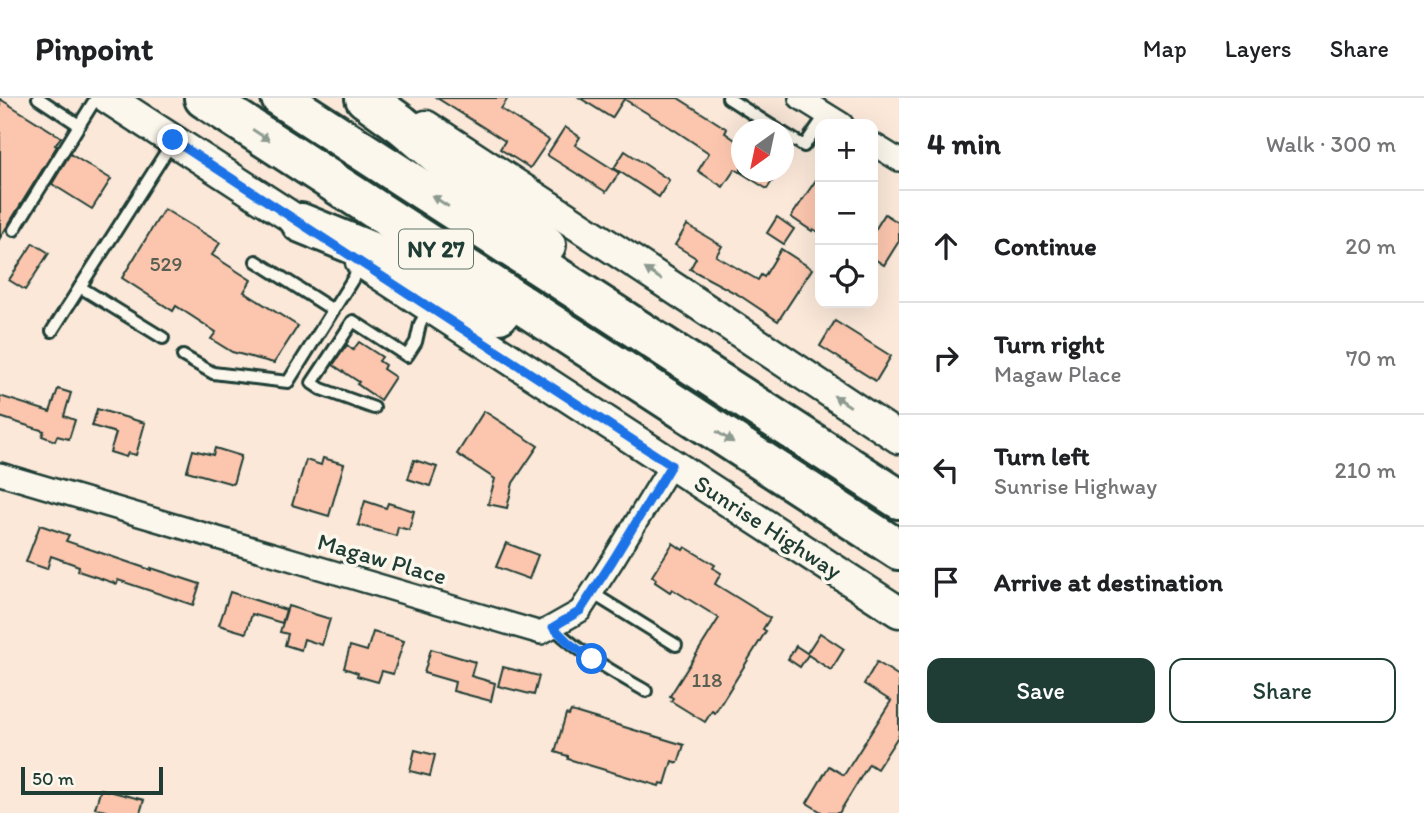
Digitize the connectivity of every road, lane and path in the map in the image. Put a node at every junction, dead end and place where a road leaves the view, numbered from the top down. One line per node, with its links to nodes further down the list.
1 (38, 98): 12 (lane)
2 (96, 98): 12 (lane)
3 (108, 98): 14 (main road, Sunrise Highway)
4 (204, 98): 29 (highway, NY 27, one-way to 29)
5 (281, 98): 28 (highway, NY 27, one-way to 5)
6 (365, 98): 28 (highway)
7 (382, 98): 31 (main road, one-way to 7)
8 (728, 98): 10 (lane)
9 (800, 98): 11 (street)
10 (761, 119)
11 (834, 119)
12 (79, 125): 19 (lane)
13 (815, 136): 15 (lane)
14 (173, 140): 18 (main road, Sunrise Highway); 22 (lane)
15 (794, 140)
16 (878, 147): 17 (street)
17 (899, 160)
18 (301, 223): 21 (main road, Sunrise Highway); 29 (highway)
19 (14, 230)
20 (256, 261): 24 (lane)
21 (363, 264): 23 (main road, Sunrise Highway); 24 (lane)
22 (80, 287): 25 (lane); 26 (lane)
23 (430, 307): 30 (lane); 32 (main road, Sunrise Highway)
24 (333, 310): 27 (lane)
25 (52, 331)
26 (163, 338)
27 (183, 356)
28 (702, 372): 34 (highway, NY 27)
29 (668, 400): 35 (highway, NY 27, one-way to 35)
30 (374, 408)
31 (896, 430)
32 (671, 465): 36 (street); 37 (main road, Sunrise Highway)
33 (0, 474): 38 (street, Magaw Place)
34 (899, 499)
35 (899, 550)
36 (592, 593): 38 (street); 39 (lane)
37 (899, 612)
38 (553, 627): 40 (lane)
39 (676, 645)
40 (646, 691)

